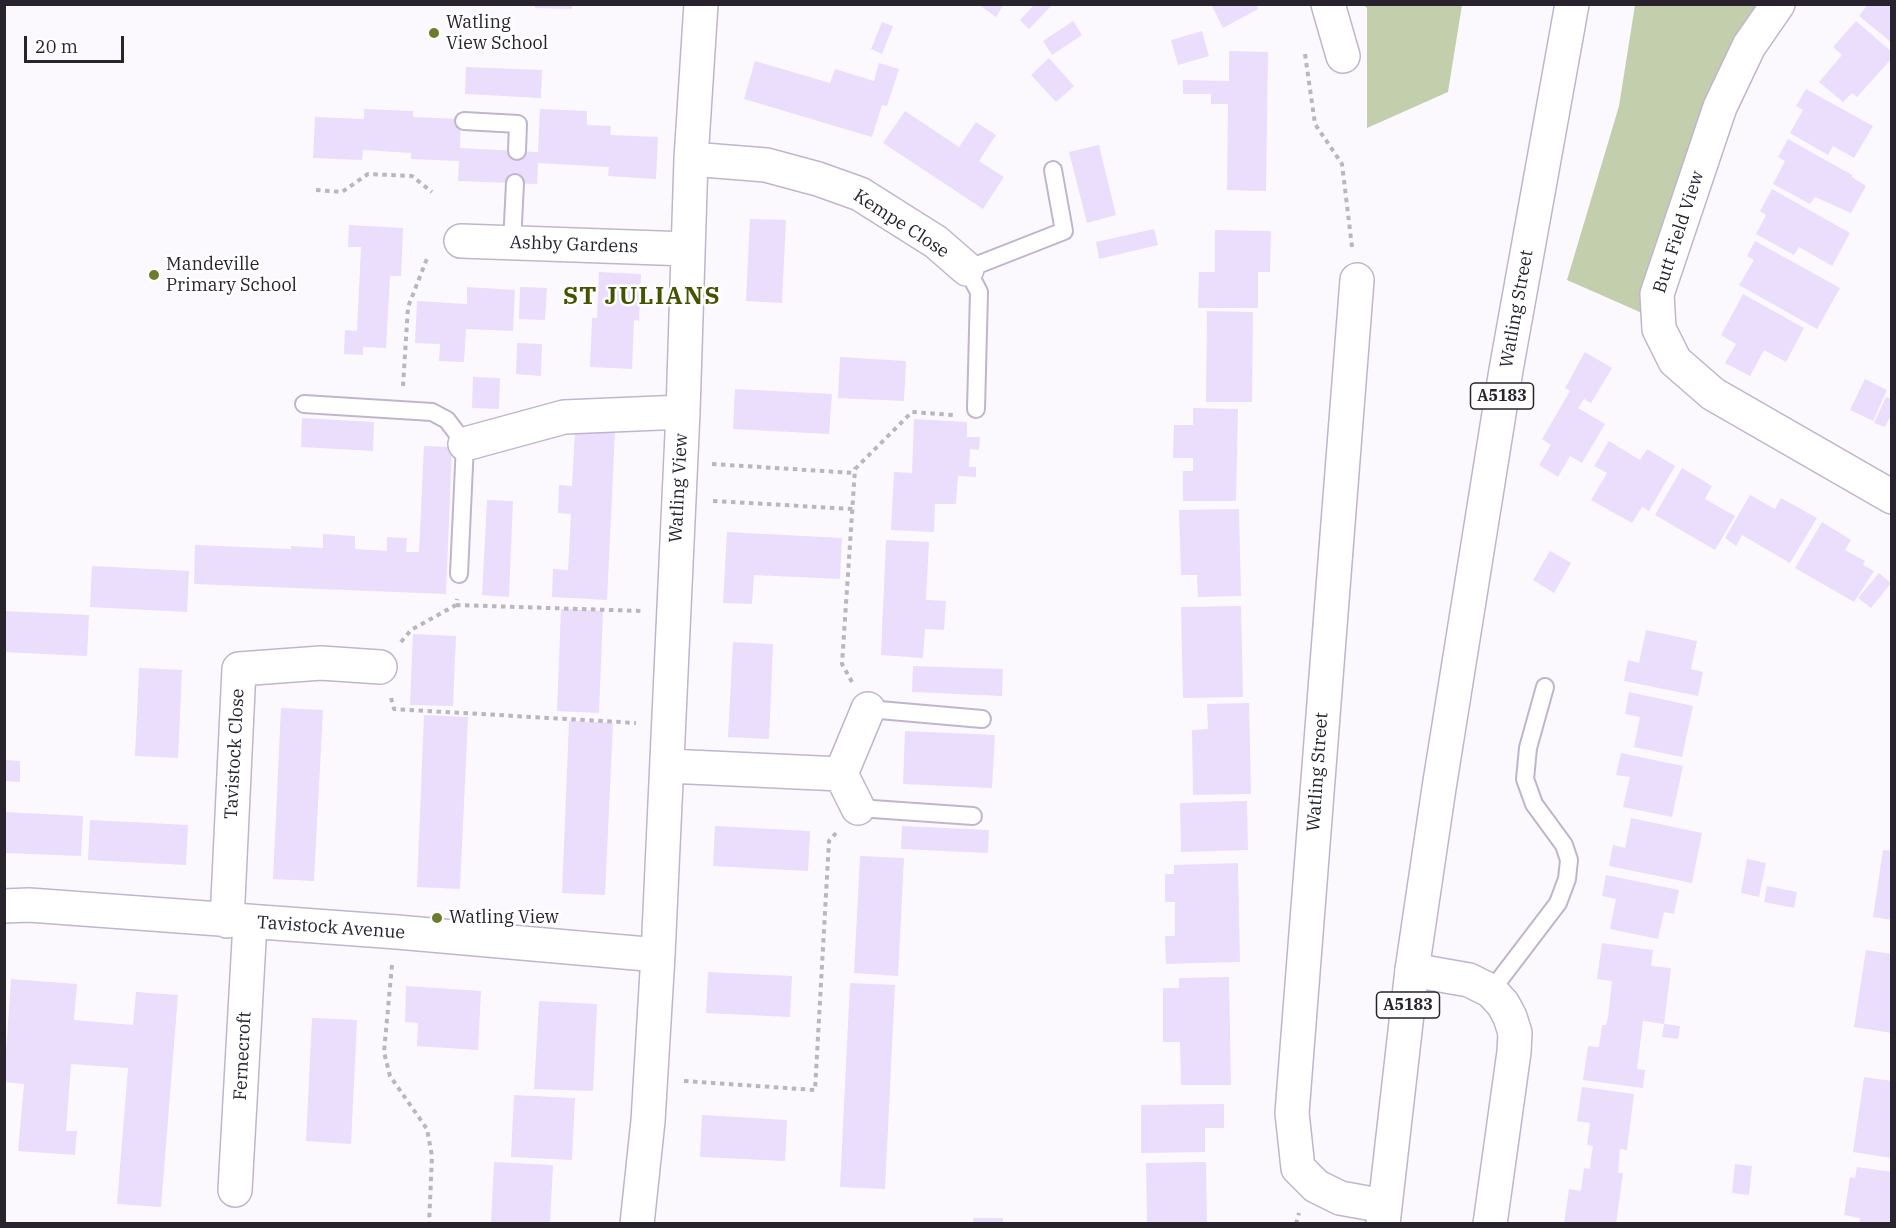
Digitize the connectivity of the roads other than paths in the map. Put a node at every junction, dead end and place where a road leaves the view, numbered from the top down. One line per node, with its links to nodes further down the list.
1 (702, 4): 8 (street, Watling View)
2 (1328, 4): 5 (street)
3 (1572, 4): 33 (street, Watling Street / A5183)
4 (1778, 4): 20 (street, Butt Field View)
5 (1343, 56)
6 (464, 121): 7 (lane)
7 (517, 151)
8 (691, 159): 13 (street, Watling View); 14 (street, Kempe Close)
9 (1053, 170): 14 (lane)
10 (515, 183): 12 (lane)
11 (460, 241): 12 (street, Ashby Gardens)
12 (512, 243): 13 (street, Ashby Gardens)
13 (688, 249): 18 (street, Watling View)
14 (967, 269): 17 (lane)
15 (1357, 280): 36 (street, Watling Street)
16 (304, 404): 19 (lane)
17 (976, 409)
18 (683, 412): 19 (street); 26 (street, Watling View)
19 (465, 444): 21 (lane)
20 (1892, 497)
21 (459, 574)
22 (380, 667): 31 (street, Tavistock Close)
23 (1545, 687): 34 (lane)
24 (868, 709): 25 (lane); 27 (street)
25 (982, 719)
26 (668, 766): 27 (street); 32 (street, Watling View)
27 (841, 774): 28 (street)
28 (858, 807): 29 (lane)
29 (973, 816)
30 (4, 906): 31 (street, Tavistock Avenue)
31 (239, 922): 32 (street, Tavistock Avenue); 35 (street, Fernecroft)
32 (658, 955): 37 (street, Watling View)
33 (1412, 970): 34 (street); 36 (street, Watling Street / A5183)
34 (1491, 992): 38 (street)
35 (235, 1190)
36 (1383, 1215)
37 (637, 1224)
38 (1490, 1224)

